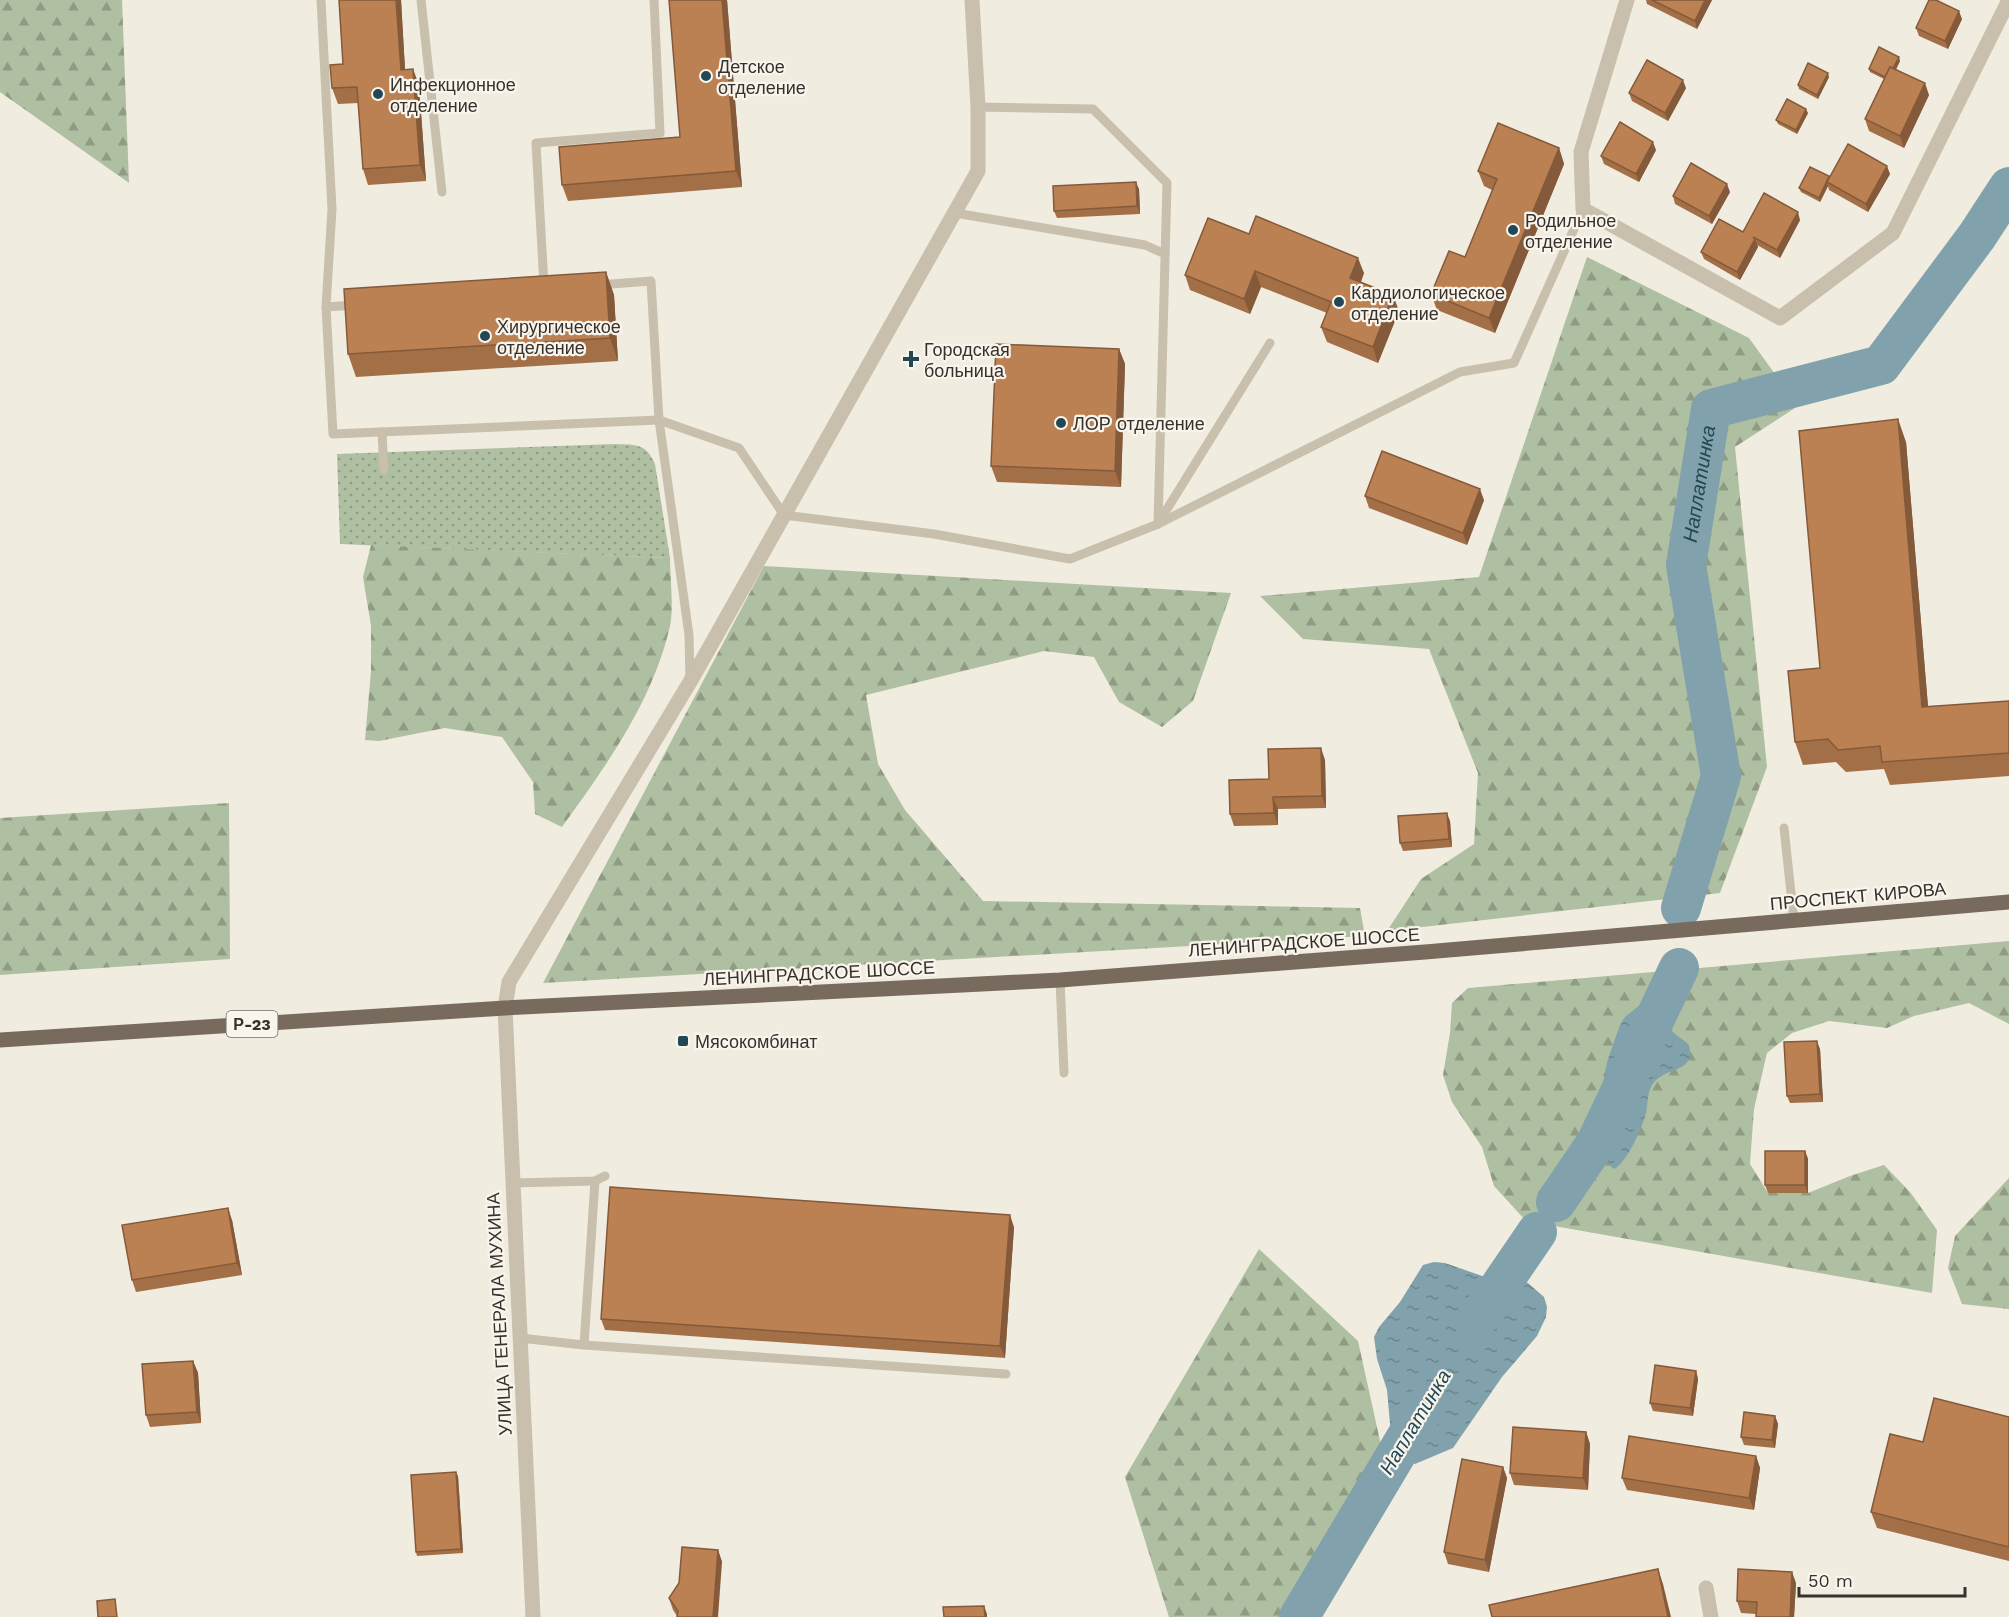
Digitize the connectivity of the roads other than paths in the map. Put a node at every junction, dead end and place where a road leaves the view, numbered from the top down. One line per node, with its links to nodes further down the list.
1 (321, 0): 17 (lane)
2 (421, 0): 8 (lane)
3 (654, 0): 14 (lane)
4 (972, 0): 7 (street, УЛИЦА ГЕНЕРАЛА МУХИНА)
5 (1627, 0): 9 (street)
6 (2009, 0): 9 (street)
7 (978, 107): 10 (street, УЛИЦА ГЕНЕРАЛА МУХИНА); 11 (lane)
8 (442, 192)
9 (1583, 209): 23 (lane)
10 (955, 213): 11 (lane); 22 (street, УЛИЦА ГЕНЕРАЛА МУХИНА)
11 (1165, 254): 23 (lane)
12 (591, 286): 19 (lane)
13 (556, 289): 14 (lane)
14 (544, 290): 15 (lane)
15 (532, 291)
16 (361, 304): 17 (lane)
17 (326, 307): 20 (lane)
18 (1270, 343): 23 (lane)
19 (658, 420): 20 (lane); 22 (lane); 24 (lane)
20 (382, 432): 21 (lane)
21 (384, 470)
22 (784, 515): 23 (lane); 24 (street, УЛИЦА ГЕНЕРАЛА МУХИНА)
23 (1158, 524)
24 (690, 682): 30 (street, УЛИЦА ГЕНЕРАЛА МУХИНА)
25 (1784, 828): 27 (lane)
26 (2009, 902): 27 (main road, ПРОСПЕКТ КИРОВА)
27 (1794, 921): 28 (main road, ПРОСПЕКТ КИРОВА)
28 (1640, 933): 29 (main road, ЛЕНИНГРАДСКОЕ ШОССЕ)
29 (1060, 980): 30 (main road, ЛЕНИНГРАДСКОЕ ШОССЕ); 32 (lane)
30 (505, 1008): 31 (main road, ЛЕНИНГРАДСКОЕ ШОССЕ / Р-23); 35 (street, УЛИЦА ГЕНЕРАЛА МУХИНА)
31 (0, 1040)
32 (1064, 1073)
33 (605, 1176): 34 (lane)
34 (596, 1181): 35 (lane); 37 (lane)
35 (512, 1183): 36 (street, УЛИЦА ГЕНЕРАЛА МУХИНА)
36 (520, 1338): 37 (lane); 40 (street, УЛИЦА ГЕНЕРАЛА МУХИНА)
37 (584, 1345): 38 (lane)
38 (1006, 1374)
39 (1706, 1588): 41 (street)
40 (533, 1617)
41 (1711, 1617)

